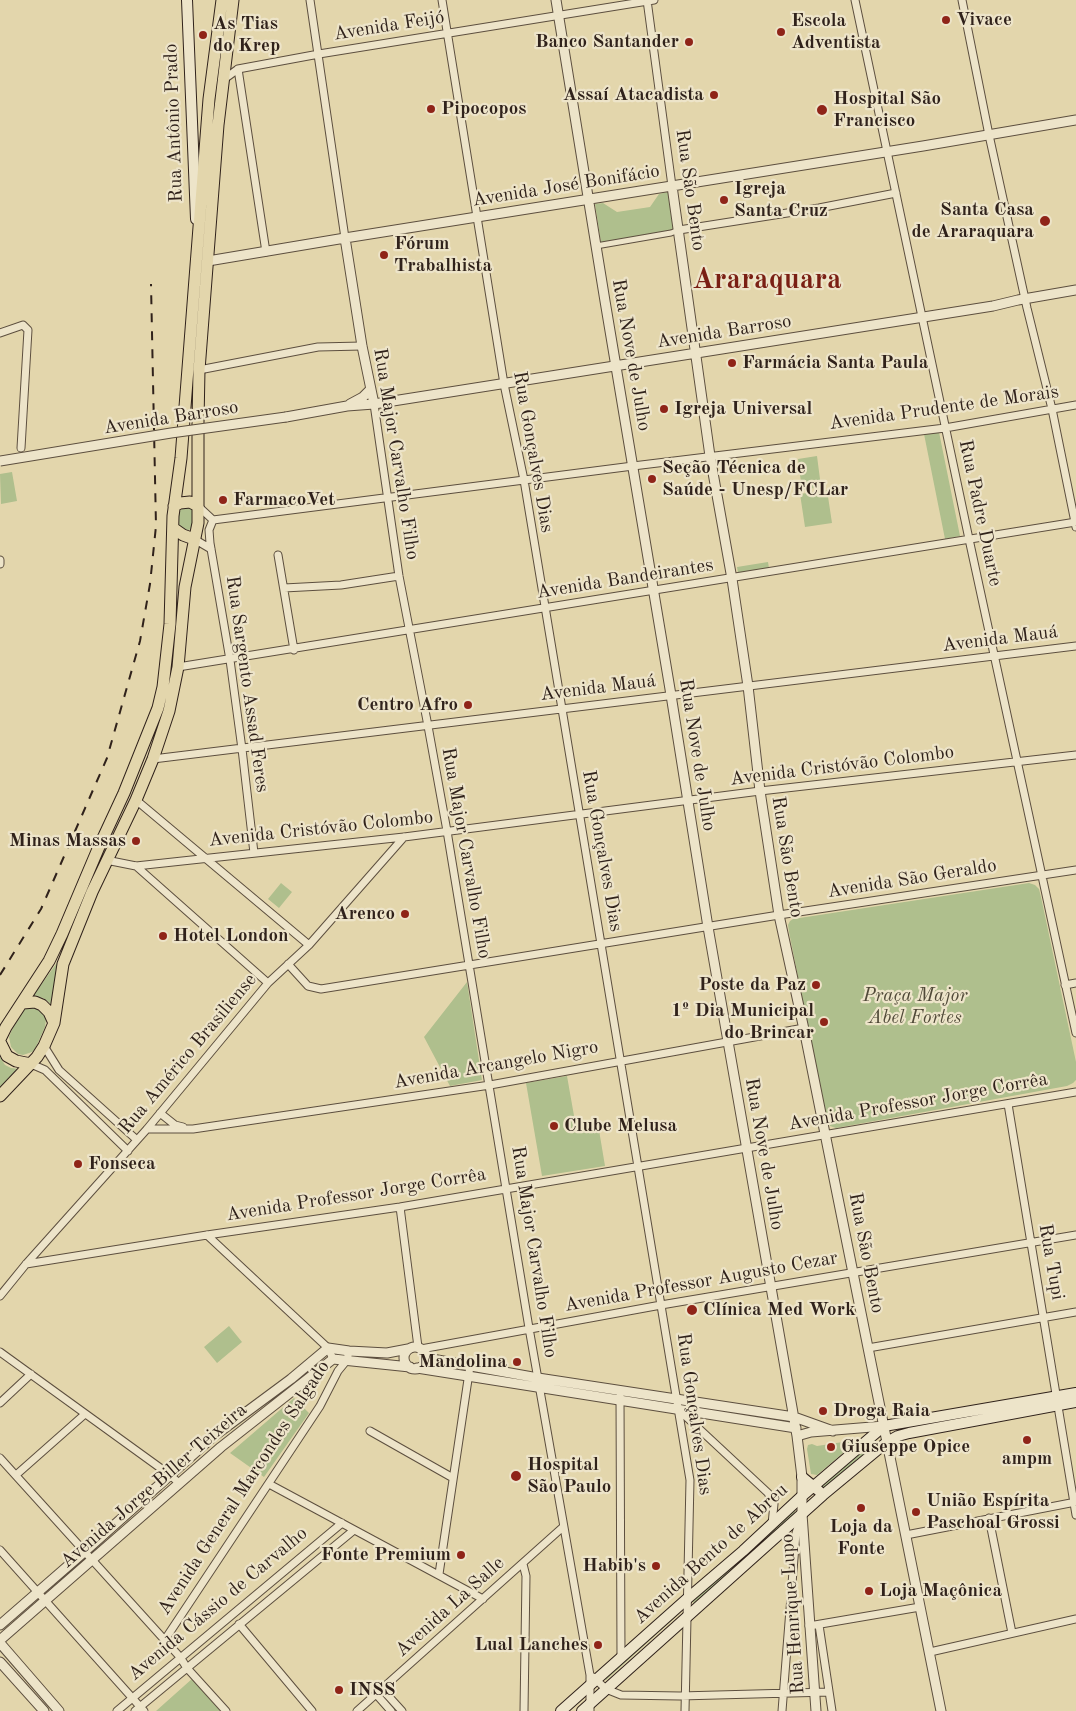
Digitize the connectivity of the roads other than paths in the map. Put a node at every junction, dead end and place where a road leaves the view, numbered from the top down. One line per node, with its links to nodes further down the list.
1 (187, 0): 24 (main road, Rua Antônio Prado)
2 (222, 0): 24 (main road)
3 (233, 0): 14 (main road)
4 (310, 0): 12 (street, Rua Major Carvalho Filho)
5 (442, 0): 11 (street, Rua Gonçalves Dias)
6 (556, 0): 10 (street, Rua Nove de Julho)
7 (649, 0): 10 (street, Avenida Feijó); 18 (street, Rua São Bento)
8 (855, 0): 17 (street, Rua Padre Duarte)
9 (962, 0): 16 (street)
10 (559, 15): 11 (street, Avenida Feijó); 20 (street, Rua Nove de Julho)
11 (447, 33): 12 (street, Avenida Feijó); 21 (street, Rua Gonçalves Dias)
12 (319, 54): 13 (street, Avenida Feijó); 23 (street, Rua Major Carvalho Filho)
13 (238, 69): 14 (street, Avenida Feijó); 26 (street)
14 (222, 81): 27 (main road)
15 (1076, 120): 16 (street, Avenida José Bonifácio)
16 (989, 135): 17 (street, Avenida José Bonifácio); 29 (street)
17 (888, 152): 18 (street, Avenida José Bonifácio); 19 (street, Rua Padre Duarte)
18 (672, 186): 20 (street, Avenida José Bonifácio); 22 (street, Rua São Bento)
19 (896, 193): 22 (street); 30 (street, Rua Padre Duarte)
20 (589, 200): 21 (street, Avenida José Bonifácio); 25 (street, Rua Nove de Julho)
21 (478, 217): 23 (street, Avenida José Bonifácio); 36 (street, Rua Gonçalves Dias)
22 (678, 230): 25 (street); 33 (street, Rua São Bento)
23 (346, 238): 26 (street, Avenida José Bonifácio); 32 (street, Rua Major Carvalho Filho)
24 (197, 245): 49 (main road)
25 (596, 246): 34 (street, Rua Nove de Julho)
26 (266, 252): 27 (street, Avenida José Bonifácio)
27 (208, 261): 35 (main road)
28 (1076, 290): 29 (street, Avenida Barroso)
29 (1025, 299): 30 (street, Avenida Barroso); 41 (street)
30 (922, 316): 33 (street, Avenida Barroso); 42 (street, Rua Padre Duarte)
31 (0, 333): 43 (street)
32 (362, 346): 35 (street); 37 (street, Rua Major Carvalho Filho)
33 (695, 353): 34 (street, Avenida Barroso); 44 (street, Rua São Bento)
34 (616, 366): 36 (street, Avenida Barroso); 46 (street, Rua Nove de Julho)
35 (200, 370): 50 (main road)
36 (504, 384): 38 (street, Avenida Barroso); 47 (street, Rua Gonçalves Dias)
37 (371, 389): 38 (street, Rua Major Carvalho Filho); 40 (street, Avenida Barroso)
38 (374, 404): 40 (street, Avenida Barroso); 48 (street, Rua Major Carvalho Filho)
39 (1076, 405): 41 (street, Avenida Prudente de Morais)
40 (347, 406): 45 (street, Avenida Barroso, bridge)
41 (1052, 409): 42 (street, Avenida Prudente de Morais); 52 (street)
42 (945, 428): 44 (street, Avenida Prudente de Morais); 55 (street, Rua Padre Duarte)
43 (21, 448)
44 (710, 456): 46 (street, Avenida Prudente de Morais); 59 (street, Rua São Bento)
45 (0, 461)
46 (633, 466): 47 (street, Avenida Prudente de Morais); 61 (street, Rua Nove de Julho)
47 (524, 480): 48 (street, Avenida Prudente de Morais); 62 (street, Rua Gonçalves Dias)
48 (388, 498): 51 (street, Avenida Prudente de Morais); 58 (street, Rua Major Carvalho Filho)
49 (174, 506): 50 (main road); 53 (main road)
50 (198, 506): 51 (street); 54 (main road)
51 (213, 520): 56 (street, Rua Sargento Assad Feres)
52 (1076, 524): 55 (street, Avenida Bandeirantes)
53 (173, 528): 54 (main road); 98 (main road)
54 (194, 539): 56 (street); 68 (main road)
55 (969, 539): 59 (street, Avenida Bandeirantes); 66 (street, Rua Padre Duarte)
56 (211, 549): 67 (street, Rua Sargento Assad Feres)
57 (278, 555): 60 (street)
58 (399, 576): 60 (street); 63 (street, Rua Major Carvalho Filho)
59 (732, 579): 61 (street, Avenida Bandeirantes); 69 (street, Rua São Bento)
60 (284, 588): 65 (street)
61 (653, 591): 62 (street, Avenida Bandeirantes); 70 (street, Rua Nove de Julho)
62 (544, 609): 63 (street, Avenida Bandeirantes); 71 (street, Rua Gonçalves Dias)
63 (409, 630): 65 (street, Avenida Bandeirantes); 72 (street, Rua Major Carvalho Filho)
64 (1076, 646): 66 (street, Avenida Mauá)
65 (294, 650): 67 (street, Avenida Bandeirantes)
66 (994, 656): 69 (street, Avenida Mauá); 76 (street, Rua Padre Duarte)
67 (230, 660): 68 (street, Avenida Bandeirantes); 73 (street, Rua Sargento Assad Feres)
68 (178, 667): 75 (main road)
69 (748, 686): 70 (street, Avenida Mauá); 77 (street, Rua São Bento)
70 (672, 695): 71 (street, Avenida Mauá); 79 (street, Rua Nove de Julho)
71 (562, 709): 72 (street, Avenida Mauá); 80 (street, Rua Gonçalves Dias)
72 (428, 726): 73 (street, Avenida Mauá); 81 (street, Rua Major Carvalho Filho)
73 (242, 749): 75 (street, Avenida Mauá); 83 (street, Rua Sargento Assad Feres)
74 (1076, 755): 76 (street, Avenida Cristóvão Colombo)
75 (153, 759): 78 (main road)
76 (1018, 762): 77 (street, Avenida Cristóvão Colombo); 88 (street, Rua Padre Duarte)
77 (760, 791): 79 (street, Avenida Cristóvão Colombo); 89 (street, Rua São Bento)
78 (136, 800): 84 (street); 85 (main road)
79 (688, 801): 80 (street, Avenida Cristóvão Colombo); 90 (street, Rua Nove de Julho)
80 (580, 814): 81 (street, Avenida Cristóvão Colombo); 92 (street, Rua Gonçalves Dias)
81 (447, 831): 82 (street, Avenida Cristóvão Colombo); 94 (street, Rua Major Carvalho Filho)
82 (404, 837): 83 (street, Avenida Cristóvão Colombo); 91 (street, Rua Américo Brasiliense)
83 (254, 853): 84 (street, Avenida Cristóvão Colombo)
84 (204, 858): 86 (street, Avenida Cristóvão Colombo); 91 (street)
85 (106, 860): 86 (street, Avenida Cristóvão Colombo); 99 (main road)
86 (136, 866): 95 (street)
87 (1076, 870): 88 (street, Avenida São Geraldo)
88 (1042, 875): 89 (street, Avenida São Geraldo); 97 (street, Rua Padre Duarte)
89 (779, 915): 90 (street, Avenida São Geraldo); 100 (street, Rua São Bento)
90 (708, 927): 92 (street, Avenida São Geraldo); 103 (street, Rua Nove de Julho)
91 (309, 945): 93 (street, Rua Américo Brasiliense)
92 (601, 945): 94 (street, Avenida São Geraldo); 105 (street, Rua Gonçalves Dias)
93 (288, 964): 94 (street, Avenida São Geraldo); 95 (street, Rua Américo Brasiliense)
94 (469, 966): 107 (street, Rua Major Carvalho Filho)
95 (268, 983): 113 (street, Rua Américo Brasiliense)
96 (1076, 983): 97 (street)
97 (1065, 985): 101 (street, Rua Padre Duarte)
98 (23, 1003): 99 (main road); 102 (main road)
99 (54, 1023): 104 (main road)
100 (804, 1028): 103 (street, Avenida Arcangelo Nigro); 116 (street, Rua São Bento)
101 (1076, 1033)
102 (0, 1040): 106 (main road)
103 (727, 1042): 105 (street, Avenida Arcangelo Nigro); 118 (street, Rua Nove de Julho)
104 (44, 1046): 106 (main road); 110 (street)
105 (620, 1060): 107 (street, Avenida Arcangelo Nigro); 120 (street, Rua Gonçalves Dias)
106 (31, 1064): 109 (main road); 112 (street)
107 (490, 1085): 115 (street, Avenida Arcangelo Nigro); 121 (street, Rua Major Carvalho Filho)
108 (1076, 1092): 111 (street, Avenida Professor Jorge Corrêa)
109 (0, 1096)
110 (92, 1100): 112 (street); 117 (street)
111 (1008, 1104): 116 (street, Avenida Professor Jorge Corrêa); 125 (street, Rua Tupi)
112 (84, 1108): 119 (street)
113 (160, 1113): 114 (street, Rua Américo Brasiliense); 115 (street, Avenida Arcangelo Nigro)
114 (147, 1129): 115 (street, Avenida Arcangelo Nigro); 117 (street, Rua Américo Brasiliense)
115 (193, 1129)
116 (825, 1134): 118 (street, Avenida Professor Jorge Corrêa); 127 (street, Rua São Bento)
117 (137, 1140): 119 (street, Rua Américo Brasiliense)
118 (746, 1149): 120 (street, Avenida Professor Jorge Corrêa); 128 (street, Rua Nove de Julho)
119 (128, 1151): 126 (street, Rua Américo Brasiliense)
120 (638, 1167): 121 (street, Avenida Professor Jorge Corrêa); 130 (street, Rua Gonçalves Dias)
121 (507, 1188): 122 (street, Avenida Professor Jorge Corrêa); 133 (street, Rua Major Carvalho Filho)
122 (400, 1207): 123 (street, Avenida Professor Jorge Corrêa); 137 (street)
123 (207, 1235): 126 (street, Avenida Professor Jorge Corrêa); 134 (street)
124 (1076, 1235): 125 (street, Avenida Professor Augusto Cezar)
125 (1031, 1243): 127 (street, Avenida Professor Augusto Cezar); 132 (street, Rua Tupi)
126 (26, 1264): 129 (street, Rua Américo Brasiliense)
127 (852, 1272): 128 (street, Avenida Professor Augusto Cezar); 135 (street, Rua São Bento)
128 (771, 1287): 130 (street, Avenida Professor Augusto Cezar); 158 (street, Rua Nove de Julho)
129 (0, 1296)
130 (661, 1305): 133 (street, Avenida Professor Augusto Cezar); 151 (street, Rua Gonçalves Dias)
131 (1076, 1312): 132 (street)
132 (1044, 1317): 135 (street); 153 (street, Rua Tupi)
133 (529, 1328): 137 (street, Avenida Professor Augusto Cezar); 145 (street, Rua Major Carvalho Filho)
134 (328, 1348): 139 (street); 140 (street); 163 (street, Avenida Jorge Biller Teixeira)
135 (868, 1348): 159 (street, Rua São Bento)
136 (408, 1349): 137 (street); 139 (street); 142 (street)
137 (421, 1350): 141 (street); 142 (street)
138 (0, 1352): 143 (street)
139 (348, 1356): 140 (street); 142 (street); 172 (street, Avenida General Marcondes Salgado)
140 (333, 1359): 165 (street, Avenida Jorge Biller Teixeira)
141 (470, 1366): 144 (street); 145 (street)
142 (413, 1368): 144 (street)
143 (31, 1374): 155 (street); 157 (street)
144 (468, 1377): 147 (street); 170 (street)
145 (538, 1378): 146 (street); 147 (street, Rua Major Carvalho Filho)
146 (589, 1386): 148 (street); 150 (street)
147 (540, 1388): 150 (street); 182 (street, Rua Major Carvalho Filho)
148 (620, 1391): 151 (street); 152 (street)
149 (1076, 1393): 153 (main road)
150 (588, 1396): 152 (street)
151 (678, 1400): 156 (street, Rua Gonçalves Dias); 158 (street)
152 (621, 1401): 156 (street); 205 (street)
153 (1057, 1401): 154 (main road); 159 (main road); 164 (main road, Avenida Bento de Abreu); 176 (street, Rua Tupi)
154 (1076, 1402)
155 (0, 1403)
156 (679, 1411): 161 (street); 181 (street); 191 (street, Rua Gonçalves Dias)
157 (85, 1414): 167 (street); 168 (street)
158 (794, 1417): 161 (street, Rua Nove de Julho); 162 (street)
159 (884, 1426): 162 (street); 164 (street, Rua São Bento); 173 (main road, Avenida Bento de Abreu)
160 (370, 1431): 170 (street)
161 (796, 1432): 162 (street); 169 (street, Rua Nove de Julho)
162 (832, 1432)
163 (214, 1436): 165 (street); 168 (street, Avenida Jorge Biller Teixeira)
164 (887, 1442): 174 (main road, Avenida Bento de Abreu); 184 (street, Rua São Bento)
165 (220, 1446): 171 (street, Avenida Jorge Biller Teixeira)
166 (0, 1458): 167 (street)
167 (16, 1475): 186 (street)
168 (170, 1475): 171 (street); 186 (street, Avenida Jorge Biller Teixeira)
169 (802, 1477): 173 (main road); 175 (street, Rua Nove de Julho)
170 (453, 1478): 189 (street)
171 (179, 1483): 187 (street, Avenida Jorge Biller Teixeira)
172 (269, 1484): 180 (street); 202 (street, Avenida General Marcondes Salgado)
173 (814, 1486): 174 (main road); 175 (main road, Avenida Bento de Abreu)
174 (823, 1495): 177 (main road, Avenida Bento de Abreu)
175 (801, 1497): 177 (street, Rua Nove de Julho); 181 (main road, Avenida Bento de Abreu)
176 (1075, 1502): 178 (street, Rua Tupi); 179 (street)
177 (802, 1514): 195 (main road, Avenida Bento de Abreu); 200 (street, Rua Henrique Lupo); 214 (street)
178 (1076, 1515)
179 (989, 1518): 184 (street); 201 (street)
180 (342, 1523): 183 (street); 206 (street, Avenida Cássio de Carvalho)
181 (772, 1524): 191 (main road, Avenida Bento de Abreu)
182 (563, 1527): 188 (street, Avenida La Salle); 209 (street, Rua Major Carvalho Filho)
183 (354, 1530): 189 (street); 197 (street, Avenida Cássio de Carvalho)
184 (906, 1534): 194 (street, Rua São Bento)
185 (0, 1550): 190 (street)
186 (84, 1552): 187 (street); 190 (street, Avenida Jorge Biller Teixeira)
187 (93, 1560): 193 (street, Avenida Jorge Biller Teixeira); 202 (street)
188 (523, 1564): 192 (street, Avenida La Salle); 227 (street)
189 (439, 1574): 192 (street)
190 (38, 1593): 193 (street); 198 (street, Avenida Jorge Biller Teixeira)
191 (688, 1598): 195 (street, Rua Gonçalves Dias); 205 (main road, Avenida Bento de Abreu)
192 (483, 1599): 211 (street, Avenida La Salle)
193 (45, 1601): 203 (street, Avenida Jorge Biller Teixeira); 216 (street)
194 (920, 1607): 199 (street); 204 (street, Rua São Bento)
195 (687, 1616): 210 (main road, Avenida Bento de Abreu); 215 (street, Rua Gonçalves Dias)
196 (1076, 1619): 201 (street)
197 (239, 1624): 208 (street, Avenida Cássio de Carvalho); 223 (street)
198 (0, 1625)
199 (819, 1625): 200 (street); 212 (street)
200 (809, 1626): 213 (street, Rua Henrique Lupo)
201 (1012, 1633): 204 (street)
202 (164, 1641): 206 (street)
203 (0, 1642): 220 (street)
204 (930, 1652): 233 (street, Rua São Bento)
205 (621, 1657): 209 (main road, Avenida Bento de Abreu)
206 (180, 1658): 208 (street); 216 (street, Avenida Cássio de Carvalho)
207 (0, 1662): 219 (street)
208 (186, 1668): 217 (street, Avenida Cássio de Carvalho); 222 (street)
209 (592, 1680): 210 (street); 218 (street, Rua Major Carvalho Filho); 228 (main road, Avenida Bento de Abreu)
210 (606, 1689): 215 (street); 218 (main road, Avenida Bento de Abreu)
211 (379, 1692): 224 (street, Avenida La Salle); 225 (street); 226 (street)
212 (829, 1692): 213 (street); 232 (street)
213 (815, 1693): 214 (street); 231 (street, Rua Henrique Lupo)
214 (783, 1694): 215 (street); 230 (street)
215 (685, 1696): 229 (street, Rua Gonçalves Dias)
216 (132, 1697): 217 (street); 221 (street, Avenida Cássio de Carvalho)
217 (140, 1709)
218 (587, 1709)
219 (44, 1711)
220 (59, 1711)
221 (116, 1711)
222 (226, 1711)
223 (312, 1711)
224 (357, 1711)
225 (391, 1711)
226 (402, 1711)
227 (524, 1711)
228 (561, 1711)
229 (685, 1711)
230 (782, 1711)
231 (816, 1711)
232 (832, 1711)
233 (941, 1711)

